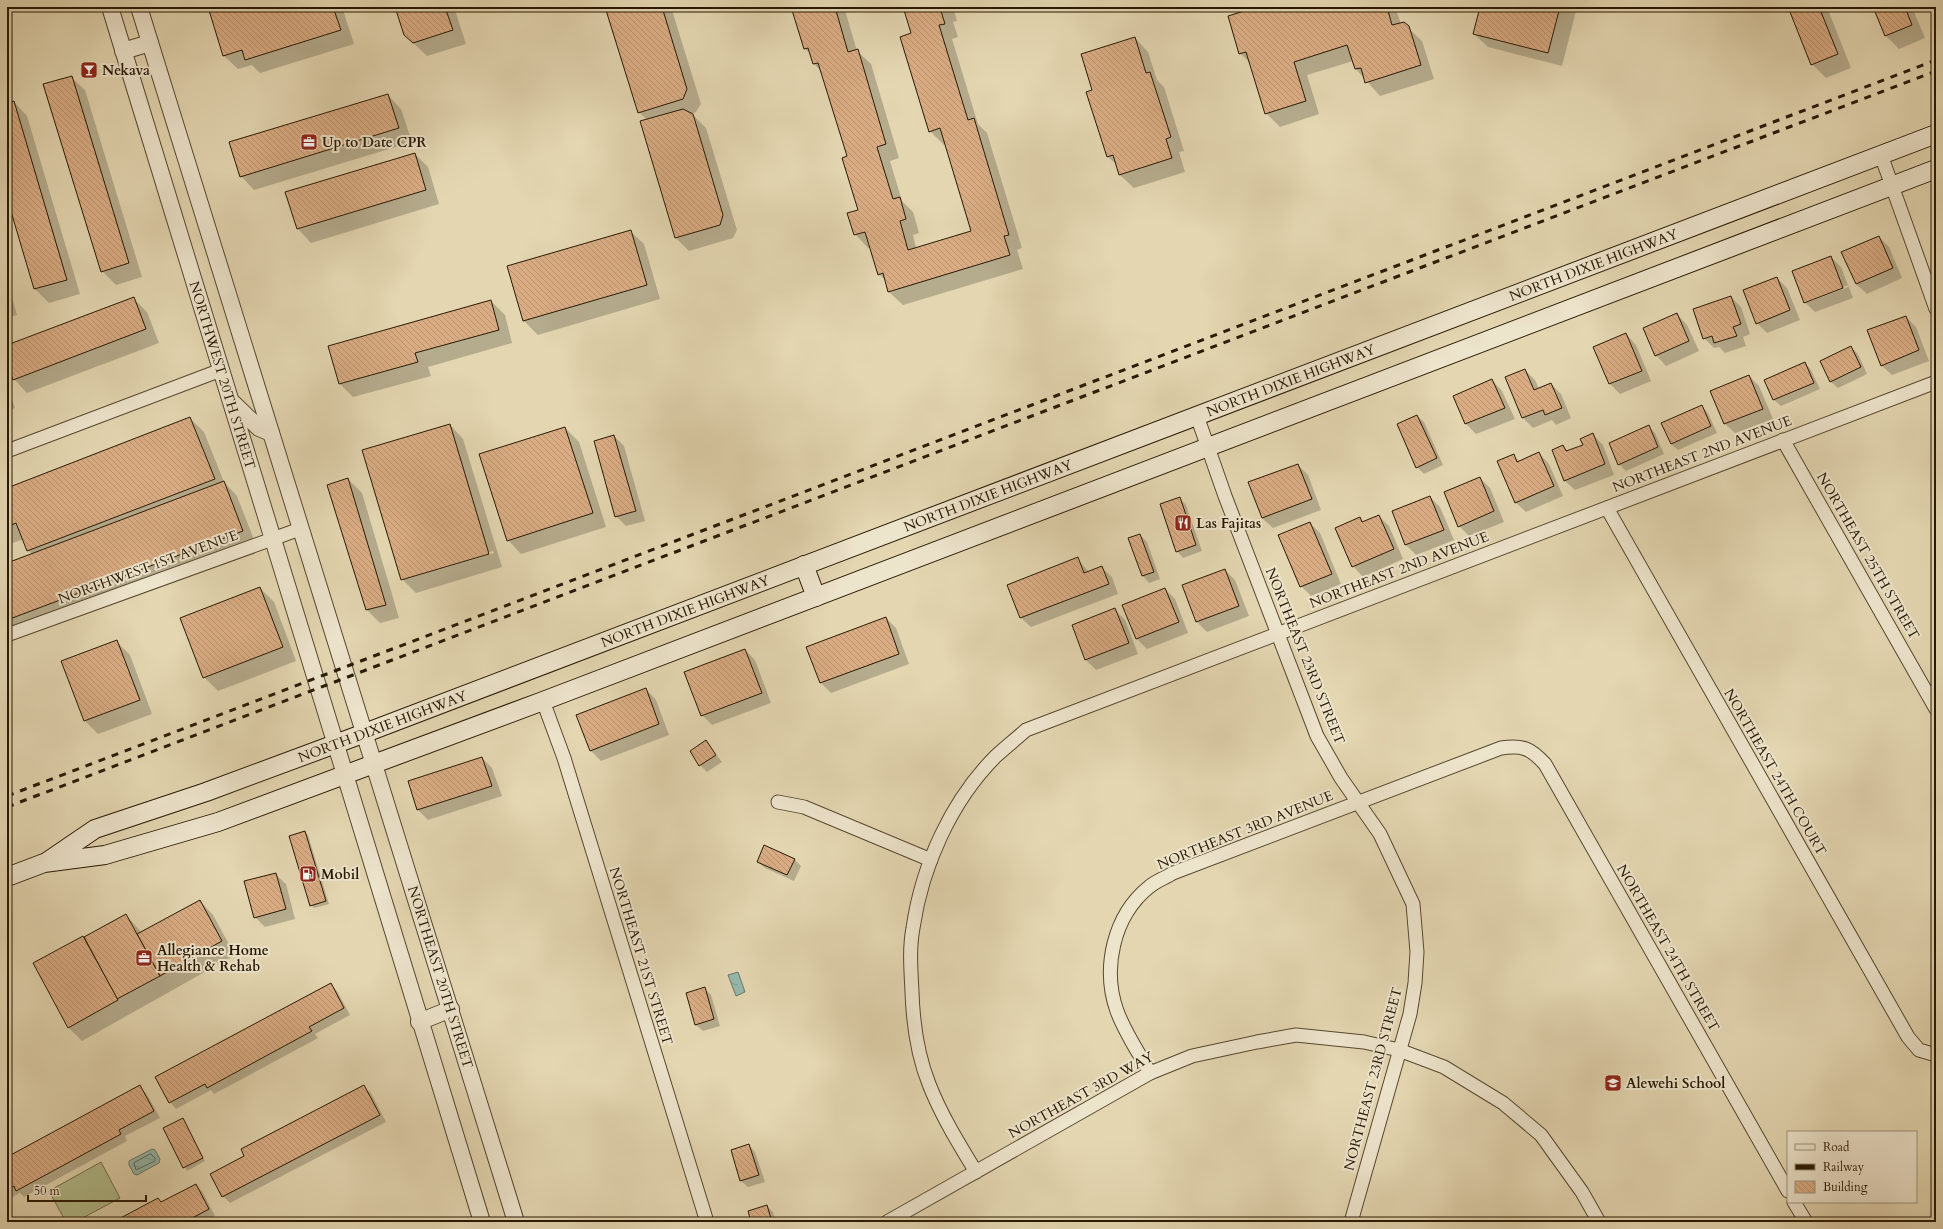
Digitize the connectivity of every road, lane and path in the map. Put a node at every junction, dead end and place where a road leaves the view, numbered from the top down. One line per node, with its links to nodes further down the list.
1 (110, 7): 4 (street, NORTHWEST 20TH STREET)
2 (139, 7): 3 (street, NORTHWEST 20TH STREET)
3 (150, 43): 4 (street); 14 (street, NORTHWEST 20TH STREET)
4 (123, 51): 10 (street, NORTHWEST 20TH STREET)
5 (1936, 134): 6 (main road, NORTH DIXIE HIGHWAY)
6 (1881, 155): 8 (street); 13 (main road, NORTH DIXIE HIGHWAY)
7 (1936, 169): 8 (main road, NORTH DIXIE HIGHWAY)
8 (1892, 186): 9 (street); 16 (main road, NORTH DIXIE HIGHWAY)
9 (1936, 309)
10 (221, 370): 12 (street, NORTHWEST 20TH STREET); 17 (street)
11 (1936, 382): 15 (street, NORTHEAST 2ND AVENUE)
12 (230, 400): 14 (street); 20 (street, NORTHWEST 20TH STREET)
13 (1197, 416): 16 (street, NORTHEAST 23RD STREET); 21 (main road, NORTH DIXIE HIGHWAY)
14 (270, 433): 19 (street, NORTHWEST 20TH STREET)
15 (1783, 440): 18 (street, NORTHEAST 2ND AVENUE); 26 (street, NORTHEAST 25TH STREET)
16 (1208, 447): 22 (main road, NORTH DIXIE HIGHWAY); 23 (street, NORTHEAST 23RD STREET)
17 (7, 452)
18 (1607, 508): 23 (street, NORTHEAST 2ND AVENUE); 40 (street, NORTHEAST 24TH COURT)
19 (300, 529): 20 (street, NORTHWEST 1ST AVENUE); 27 (street, NORTHWEST 20TH STREET)
20 (272, 539): 24 (street, NORTHWEST 1ST AVENUE); 28 (street, NORTHWEST 20TH STREET)
21 (804, 565): 22 (main road); 27 (main road, NORTH DIXIE HIGHWAY)
22 (816, 597): 25 (main road, NORTH DIXIE HIGHWAY)
23 (1278, 633): 33 (street, NORTHEAST 23RD STREET); 34 (street, NORTHEAST 2ND AVENUE)
24 (7, 635)
25 (543, 701): 30 (main road, NORTH DIXIE HIGHWAY); 47 (street, NORTHEAST 21ST STREET)
26 (1936, 709)
27 (364, 733): 28 (main road, NORTH DIXIE HIGHWAY); 30 (street, NORTHEAST 20TH STREET)
28 (336, 743): 31 (street); 35 (main road, NORTH DIXIE HIGHWAY)
29 (1501, 748): 33 (street, NORTHEAST 3RD AVENUE); 43 (street, NORTHEAST 24TH STREET)
30 (375, 764): 31 (main road, NORTH DIXIE HIGHWAY); 37 (street, NORTHEAST 20TH STREET)
31 (345, 775): 35 (main road, NORTH DIXIE HIGHWAY); 38 (street)
32 (778, 802): 34 (street)
33 (1359, 802): 39 (street, NORTHEAST 23RD STREET); 41 (street, NORTHEAST 3RD AVENUE)
34 (931, 860): 42 (street, NORTHEAST 2ND AVENUE)
35 (44, 863): 36 (main road, NORTH DIXIE HIGHWAY)
36 (7, 877)
37 (451, 1009): 38 (street); 46 (street, NORTHEAST 20TH STREET)
38 (419, 1022): 45 (street)
39 (1399, 1050): 41 (street, NORTHEAST 3RD WAY); 49 (street, NORTHEAST 23RD STREET); 50 (street, NORTHEAST 3RD WAY)
40 (1936, 1055)
41 (1150, 1073): 42 (street, NORTHEAST 3RD WAY)
42 (976, 1172): 48 (street, NORTHEAST 3RD WAY)
43 (1787, 1189)
44 (1795, 1203): 51 (street)
45 (482, 1222)
46 (516, 1222)
47 (706, 1222)
48 (887, 1222)
49 (1351, 1222)
50 (1599, 1222)
51 (1806, 1222)

